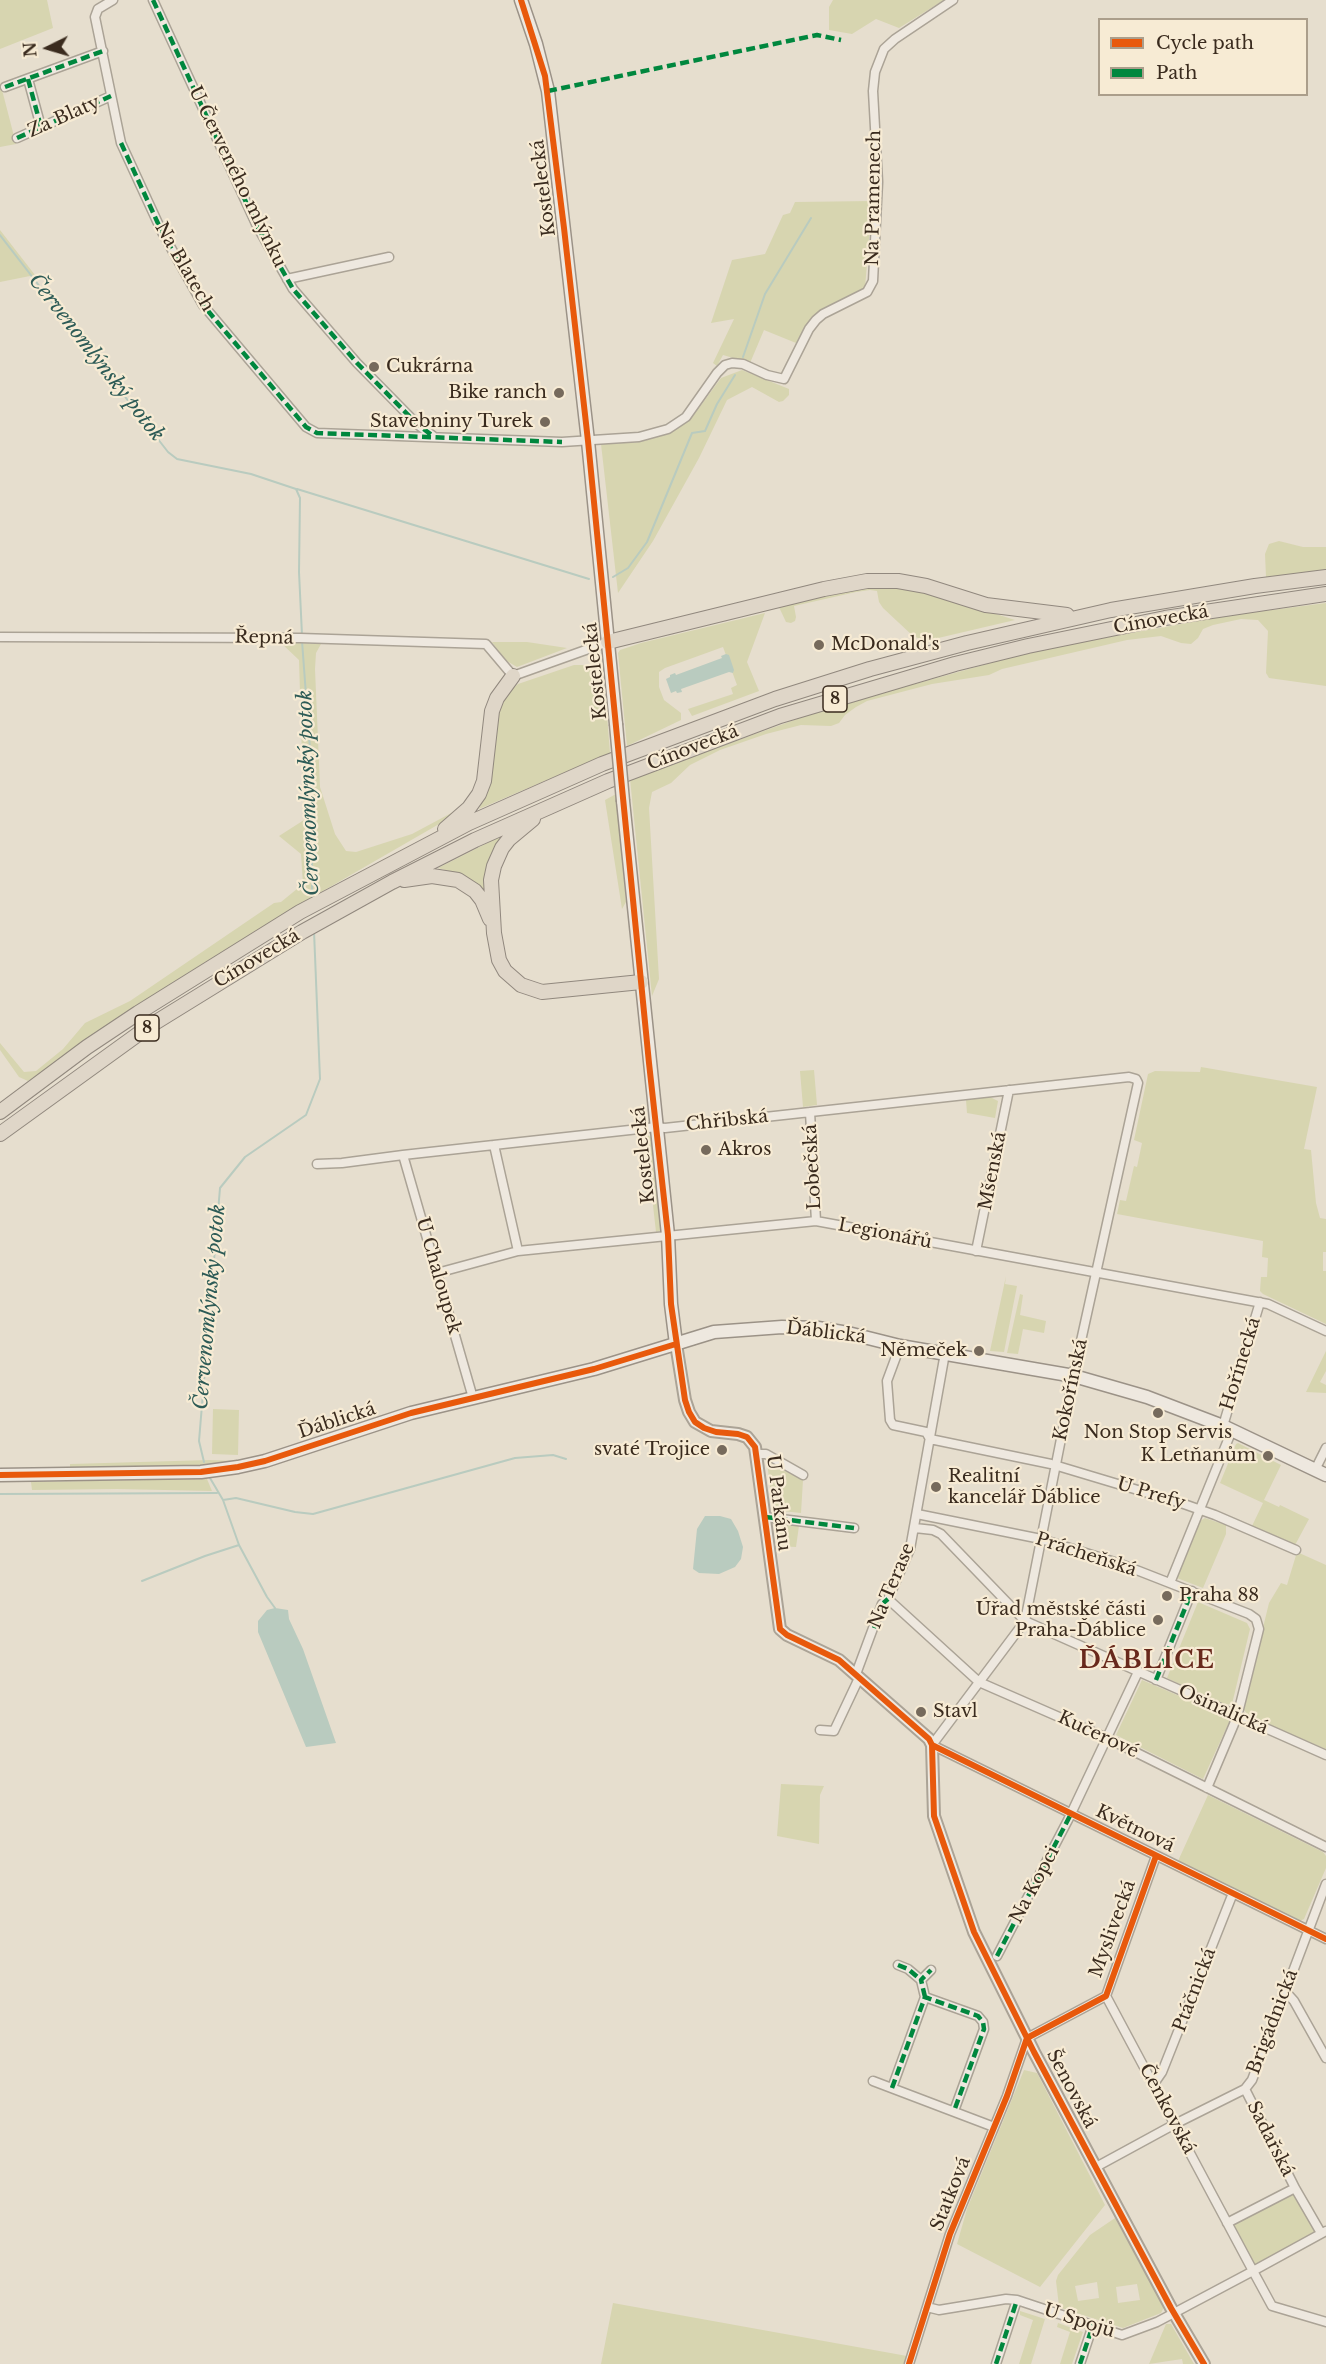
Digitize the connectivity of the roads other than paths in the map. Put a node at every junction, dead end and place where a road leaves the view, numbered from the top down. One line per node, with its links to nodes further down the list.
1 (113, 0): 5 (street, Na Blatech)
2 (153, 0): 12 (street, U Červeného mlýnku)
3 (521, 0): 14 (main road, Kostelecká)
4 (953, 0): 14 (street, Na Pramenech)
5 (103, 51): 6 (street); 8 (street, Na Blatech)
6 (28, 79): 7 (street); 9 (street)
7 (5, 87)
8 (111, 96): 9 (street, Za Blaty); 13 (street, Na Blatech)
9 (41, 127): 10 (street, Za Blaty)
10 (17, 138)
11 (389, 257): 12 (street)
12 (287, 279): 13 (street, U Červeného mlýnku)
13 (433, 436): 14 (street)
14 (588, 441): 19 (main road, Kostelecká)
15 (1326, 577): 17 (highway, Cínovecká / 8)
16 (1326, 594): 21 (highway, Cínovecká / 8)
17 (1078, 616): 19 (highway); 22 (highway, Cínovecká / 8)
18 (0, 637): 20 (street, Řepná)
19 (608, 642): 20 (street); 25 (main road, Kostelecká, bridge)
20 (513, 676): 22 (highway)
21 (545, 808): 23 (highway, Cínovecká / 8); 24 (highway)
22 (426, 845): 28 (highway, Cínovecká / 8)
23 (392, 882): 24 (highway); 31 (highway, Cínovecká / 8)
24 (494, 933): 25 (highway)
25 (641, 982): 30 (main road, Kostelecká)
26 (1136, 1079): 27 (street, Chřibská); 40 (street, Kokořínská)
27 (1009, 1090): 29 (street, Chřibská); 38 (street, Mšenská)
28 (0, 1112)
29 (810, 1112): 30 (street, Chřibská); 35 (street, Lobečská)
30 (657, 1127): 32 (street, Chřibská); 36 (main road, Kostelecká)
31 (0, 1134)
32 (494, 1145): 33 (street, Chřibská); 37 (street)
33 (403, 1155): 34 (street, Chřibská); 39 (street, U Chaloupek)
34 (316, 1164)
35 (816, 1221): 36 (street, Legionářů); 38 (street, Legionářů)
36 (668, 1234): 37 (street, Legionářů); 43 (main road, Kostelecká)
37 (518, 1251): 39 (street, Legionářů)
38 (976, 1251): 40 (street, Legionářů)
39 (437, 1273): 47 (street, U Chaloupek)
40 (1096, 1273): 41 (street, Legionářů); 46 (street, Kokořínská)
41 (1260, 1302): 42 (street, Legionářů); 48 (street, Hořínecká)
42 (1326, 1330)
43 (676, 1344): 44 (main road, Ďáblická); 47 (main road, Ďáblická); 51 (street, U Parkánu)
44 (900, 1346): 45 (main road, Ďáblická); 49 (street, U Prefy)
45 (945, 1353): 46 (main road, Ďáblická); 49 (street, Na Terase)
46 (1074, 1376): 48 (main road, Ďáblická); 52 (street, Kokořínská)
47 (473, 1398): 54 (main road, Ďáblická)
48 (1227, 1428): 53 (main road, Ďáblická); 56 (street, Hořínecká)
49 (930, 1438): 52 (street, U Prefy); 57 (street, Na Terase)
50 (1326, 1448): 53 (street)
51 (758, 1454): 55 (street); 58 (street, U Parkánu)
52 (1055, 1466): 56 (street, U Prefy); 61 (street, Kokořínská)
53 (1321, 1472)
54 (0, 1475)
55 (803, 1475)
56 (1200, 1509): 62 (street, U Prefy); 63 (street, Hořínecká)
57 (917, 1514): 60 (street, Na Terase); 61 (street, Prácheňská)
58 (765, 1517): 59 (street); 68 (street, U Parkánu)
59 (854, 1528)
60 (915, 1528): 65 (street, Na Terase); 66 (street, Osinalická)
61 (1041, 1539): 63 (street, Prácheňská); 66 (street, Kokořínská)
62 (1296, 1550)
63 (1170, 1583): 64 (street, Prácheňská)
64 (1192, 1591): 69 (street); 71 (street, Prácheňská)
65 (888, 1599): 68 (street, Na Terase); 70 (street, Kučerové)
66 (1025, 1621): 67 (street, Osinalická); 70 (street, Kokořínská)
67 (1138, 1672): 69 (street, Osinalická); 73 (street, Na Kopci)
68 (856, 1674): 72 (street, Na Terase); 74 (street)
69 (1156, 1680): 71 (street, Osinalická)
70 (980, 1682): 73 (street, Kučerové); 74 (street, Kokořínská)
71 (1237, 1717): 75 (street, Osinalická); 76 (street)
72 (820, 1730)
73 (1107, 1738): 76 (street, Kučerové); 77 (street, Na Kopci)
74 (932, 1745): 77 (street, Květnová); 91 (street, Šenovská)
75 (1326, 1755)
76 (1207, 1788): 78 (street, Kučerové)
77 (1071, 1814): 79 (street, Květnová); 84 (street, Na Kopci)
78 (1326, 1847)
79 (1156, 1856): 81 (street, Květnová); 89 (street, Myslivecká)
80 (1326, 1884): 82 (street, Brigádnická)
81 (1233, 1893): 82 (street, Květnová); 94 (street, Ptáčnická)
82 (1308, 1930): 83 (street, Květnová); 88 (street, Brigádnická)
83 (1326, 1939)
84 (997, 1956)
85 (898, 1965): 87 (street)
86 (931, 1970): 87 (street)
87 (921, 1980): 90 (street)
88 (1285, 1991): 92 (street); 96 (street, Brigádnická)
89 (1106, 1996): 91 (street, Myslivecká); 94 (street, Čenkovská)
90 (925, 1997): 95 (street); 97 (street)
91 (1027, 2038): 99 (street, Statková); 100 (street, Šenovská)
92 (1326, 2058)
93 (873, 2081): 95 (street)
94 (1153, 2085): 98 (street, Čenkovská)
95 (892, 2088): 97 (street)
96 (1245, 2090): 98 (street, Brigádnická); 101 (street, Sadařská)
97 (954, 2111): 99 (street)
98 (1175, 2124): 100 (street, Brigádnická); 102 (street, Čenkovská)
99 (994, 2127): 106 (street, Statková)
100 (1096, 2167): 107 (street, Šenovská)
101 (1296, 2188): 102 (street); 103 (street, Sadařská)
102 (1227, 2223): 104 (street, Čenkovská)
103 (1323, 2232): 104 (street, U Spojů)
104 (1253, 2271): 107 (street, U Spojů); 108 (street, Čenkovská)
105 (1017, 2300): 106 (street, U Spojů); 109 (street, U Spojů); 111 (street)
106 (927, 2307): 110 (street, Statková)
107 (1174, 2313): 109 (street, U Spojů); 113 (street, Šenovská)
108 (1326, 2322)
109 (1093, 2325): 112 (street)
110 (909, 2364)
111 (996, 2364)
112 (1080, 2364)
113 (1204, 2364)

